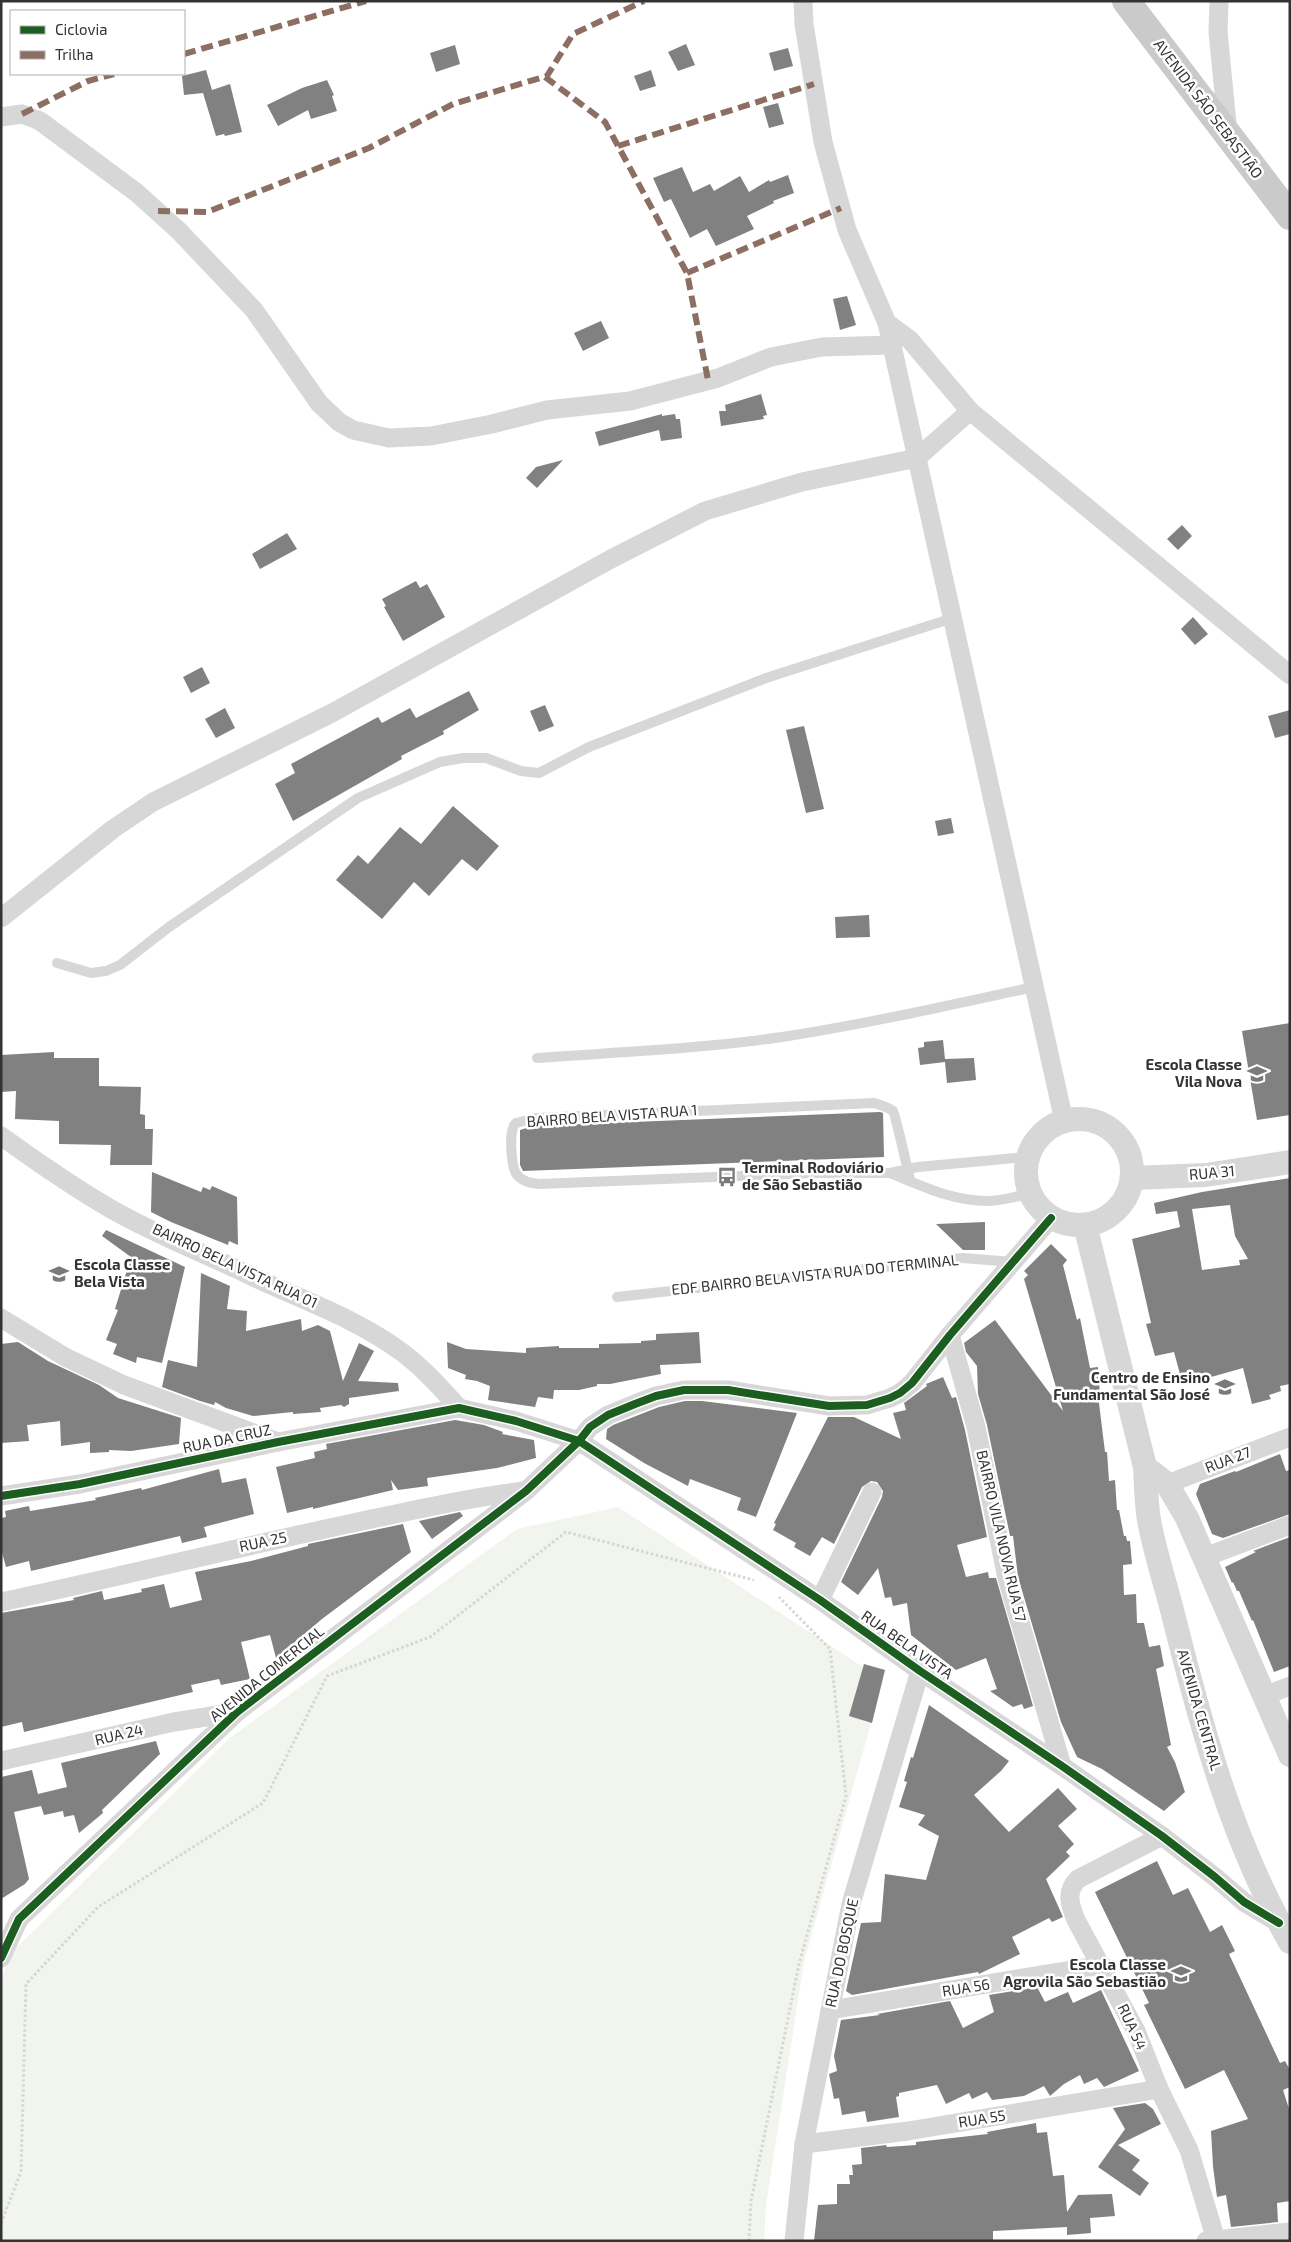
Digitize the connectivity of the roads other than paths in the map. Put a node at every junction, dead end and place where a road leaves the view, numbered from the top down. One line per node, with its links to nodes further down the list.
1 (803, 1): 7 (street)
2 (1126, 1): 5 (main road, AVENIDA SÃO SEBASTIÃO)
3 (1219, 1): 5 (street)
4 (1, 116): 8 (street)
5 (1228, 136): 6 (main road, AVENIDA SÃO SEBASTIÃO)
6 (1290, 216)
7 (887, 323): 8 (street); 9 (street)
8 (892, 345): 10 (street)
9 (970, 412): 10 (street); 12 (street)
10 (916, 458): 11 (street); 13 (street)
11 (953, 618): 14 (lane); 15 (street)
12 (1290, 675)
13 (1, 918)
14 (57, 963)
15 (1034, 987): 16 (lane); 17 (street)
16 (538, 1058)
17 (1064, 1121): 19 (street); 23 (street)
18 (1, 1136): 32 (street, BAIRRO BELA VISTA RUA 01)
19 (1027, 1158): 21 (lane); 25 (street)
20 (1290, 1162): 23 (street, RUA 31)
21 (909, 1169): 22 (lane); 22 (lane, BAIRRO BELA VISTA RUA 1); 24 (lane)
22 (890, 1174): 24 (lane)
23 (1133, 1178): 27 (street)
24 (910, 1181): 25 (lane)
25 (1030, 1194): 26 (street)
26 (1051, 1218): 27 (street); 28 (street, AVENIDA COMERCIAL)
27 (1085, 1225): 36 (street, AVENIDA CENTRAL)
28 (1013, 1262): 29 (lane, EDF BAIRRO BELA VISTA RUA DO TERMINAL); 31 (street, AVENIDA COMERCIAL)
29 (617, 1296)
30 (1, 1318): 35 (street)
31 (950, 1335): 34 (street, AVENIDA COMERCIAL); 51 (street, BAIRRO VILA NOVA RUA 57)
32 (459, 1408): 34 (street, RUA BELA VISTA); 35 (street, RUA DA CRUZ)
33 (1290, 1437): 37 (street, RUA 27)
34 (579, 1441): 38 (street, AVENIDA COMERCIAL); 43 (street, RUA BELA VISTA)
35 (278, 1442): 40 (street, RUA DA CRUZ)
36 (1145, 1467): 37 (street); 54 (street, AVENIDA CENTRAL)
37 (1166, 1484): 42 (street)
38 (526, 1491): 44 (street, RUA 25); 48 (street, AVENIDA COMERCIAL)
39 (872, 1492): 43 (street)
40 (1, 1496)
41 (1290, 1525): 42 (street)
42 (1205, 1557): 47 (street)
43 (820, 1600): 45 (street, RUA BELA VISTA)
44 (1, 1602)
45 (920, 1671): 51 (street, RUA BELA VISTA); 59 (street, RUA DO BOSQUE)
46 (1290, 1686): 47 (street)
47 (1264, 1696): 49 (street)
48 (237, 1712): 50 (street, RUA 24); 55 (street, AVENIDA COMERCIAL)
49 (1290, 1755)
50 (1, 1761)
51 (1062, 1766): 52 (street, RUA BELA VISTA)
52 (1162, 1836): 53 (street, RUA BELA VISTA); 58 (street, RUA 54)
53 (1216, 1877): 54 (street); 56 (street)
54 (1266, 1896): 56 (street, AVENIDA CENTRAL)
55 (10, 1921): 57 (street, AVENIDA COMERCIAL)
56 (1284, 1933)
57 (1, 1958)
58 (1102, 1965): 59 (street, RUA 56); 60 (street, RUA 54)
59 (830, 2010): 61 (street, RUA DO BOSQUE)
60 (1159, 2089): 61 (street, RUA 55); 63 (street, RUA 54)
61 (804, 2144): 64 (street, RUA DO BOSQUE)
62 (1290, 2232): 63 (street)
63 (1211, 2240)
64 (794, 2241)

